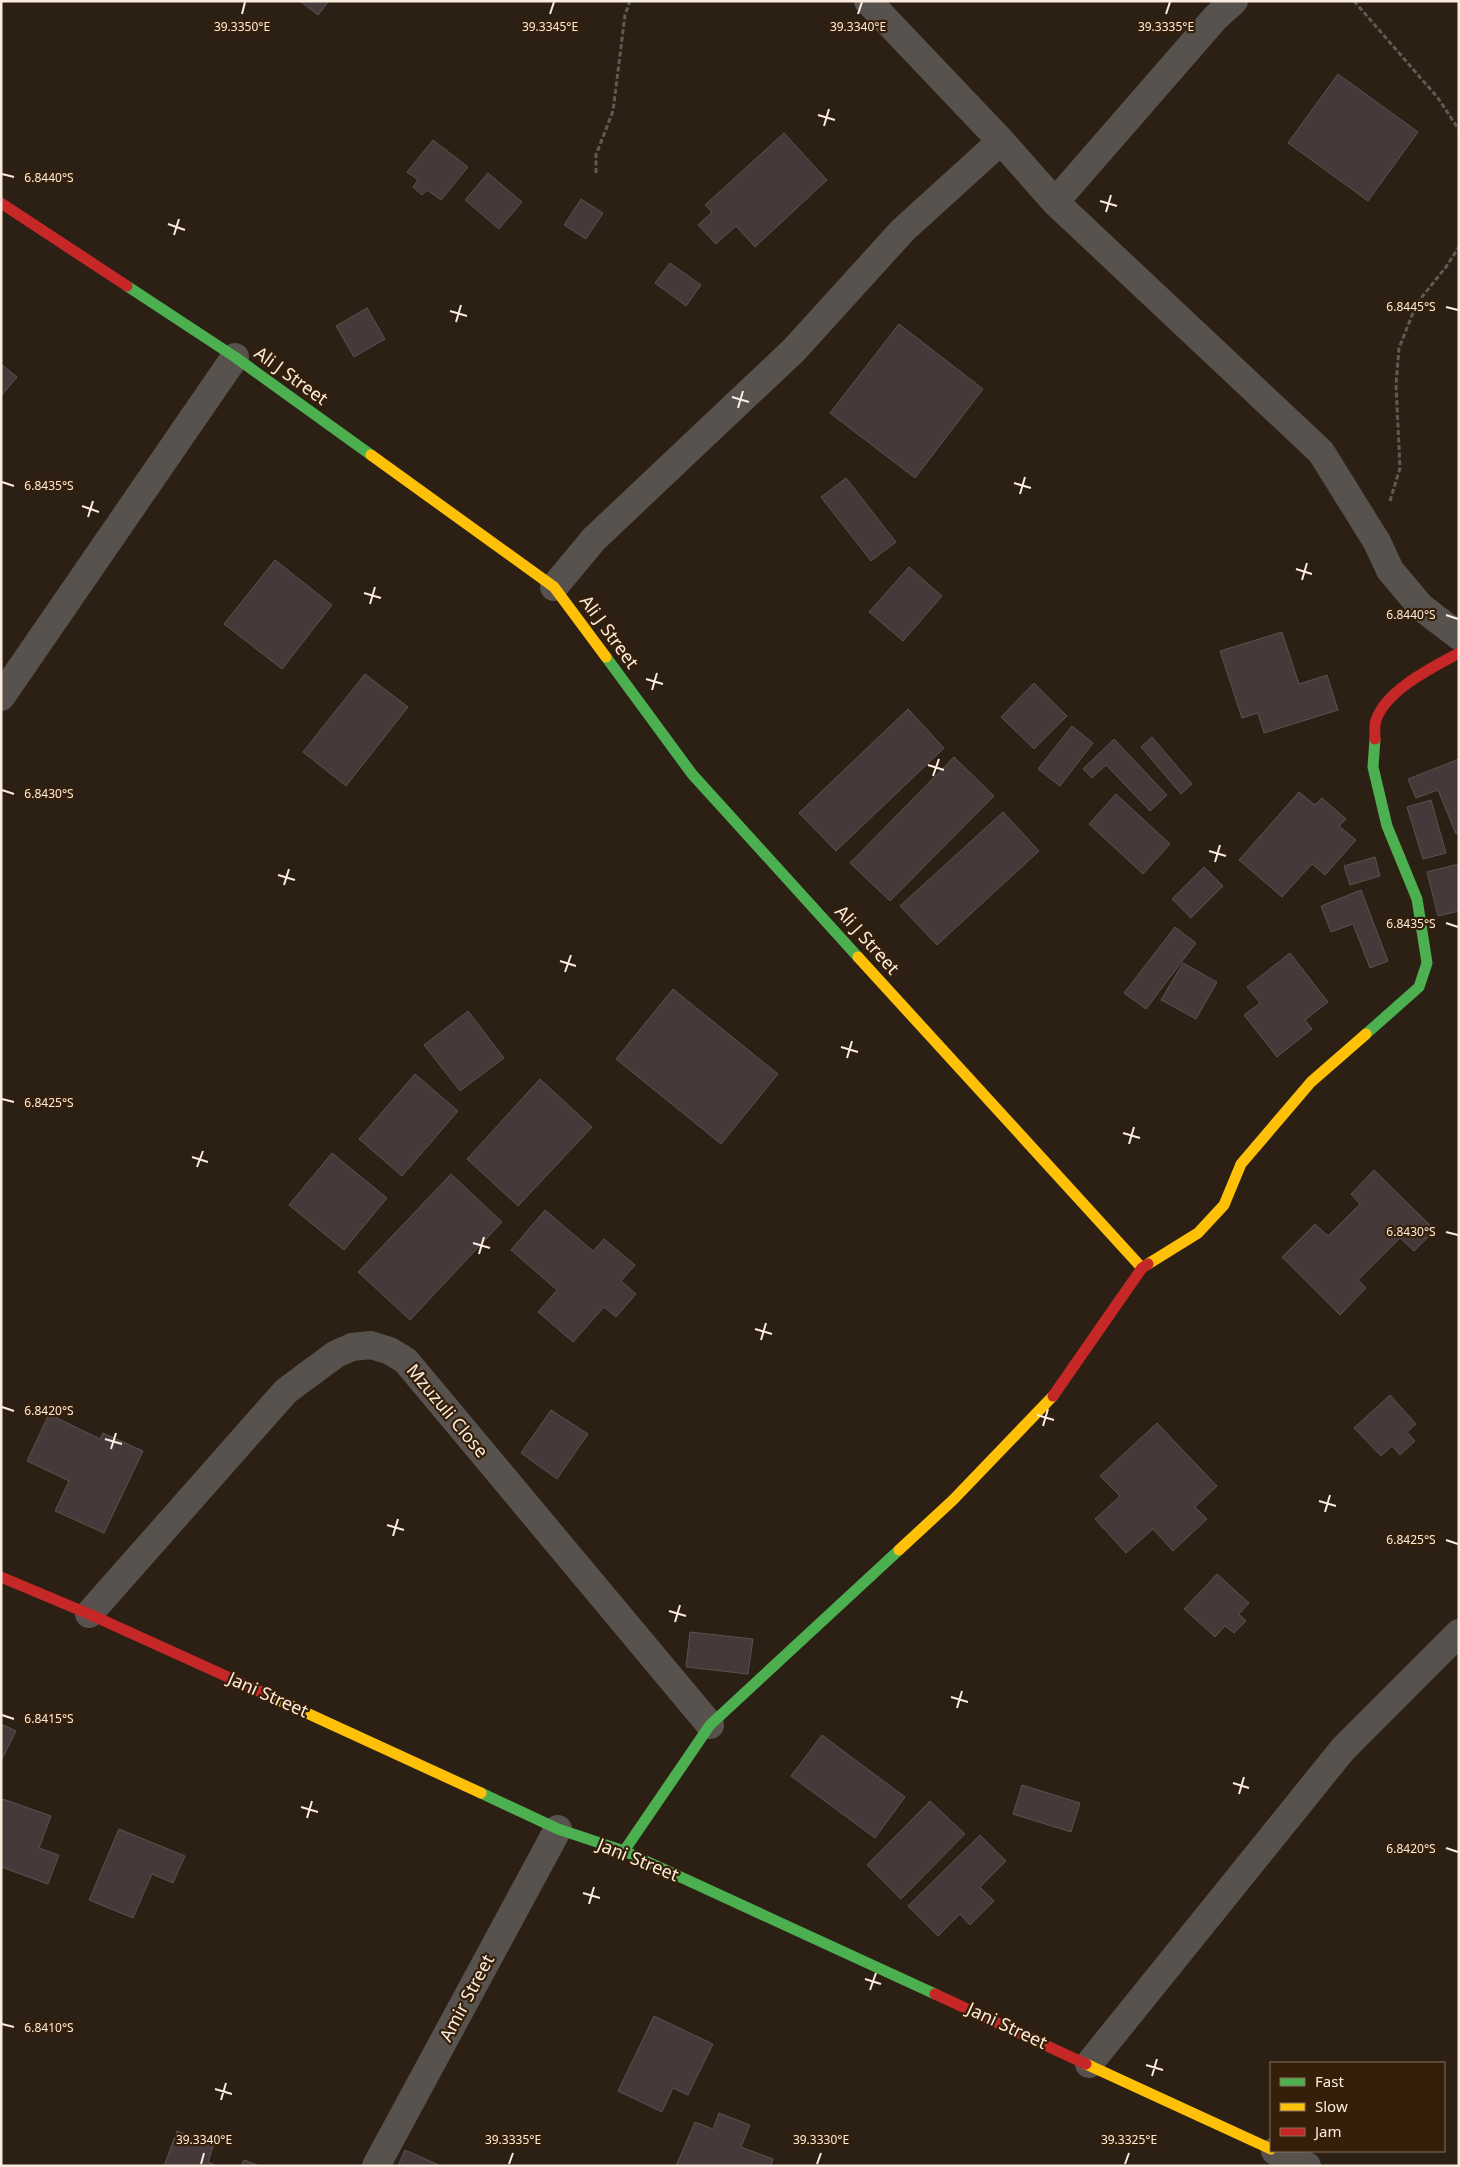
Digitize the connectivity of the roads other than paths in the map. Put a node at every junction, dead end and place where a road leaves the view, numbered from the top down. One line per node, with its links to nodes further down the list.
1 (868, 1): 3 (street)
2 (1234, 1): 4 (street)
3 (1001, 141): 4 (street); 7 (street)
4 (1055, 202): 8 (street)
5 (1, 203): 6 (street, Ali J Street)
6 (235, 357): 7 (street, Ali J Street); 10 (street)
7 (554, 587): 11 (street, Ali J Street)
8 (1459, 636)
9 (1459, 654): 11 (street)
10 (1, 697)
11 (1142, 1268): 15 (street)
12 (1, 1577): 13 (street, Jani Street)
13 (89, 1614): 15 (street, Mzuzuli Close); 16 (street, Jani Street)
14 (1457, 1643): 18 (street)
15 (710, 1725): 17 (street)
16 (558, 1829): 17 (street, Jani Street); 21 (street, Amir Street)
17 (624, 1851): 18 (street, Jani Street)
18 (1089, 2064): 19 (street, Jani Street)
19 (1270, 2149)
20 (1277, 2152): 22 (street)
21 (376, 2166)
22 (1307, 2166)

